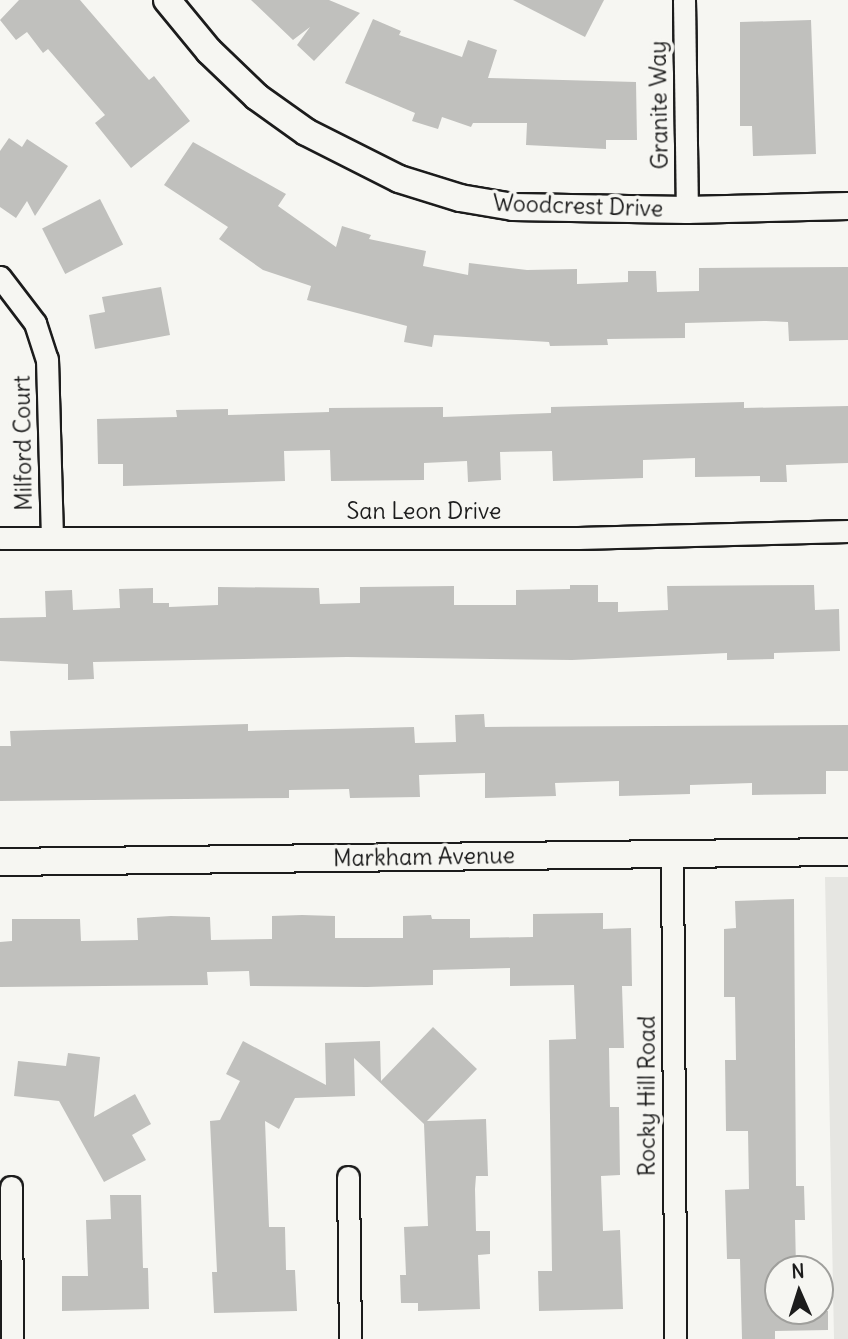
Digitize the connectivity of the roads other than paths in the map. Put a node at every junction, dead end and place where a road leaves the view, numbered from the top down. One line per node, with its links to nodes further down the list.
1 (167, 0): 4 (street, Woodcrest Drive)
2 (684, 0): 4 (street, Granite Way)
3 (848, 206): 4 (street, Woodcrest Drive)
4 (687, 210)
5 (0, 277): 7 (street, Milford Court)
6 (848, 531): 7 (street, San Leon Drive)
7 (52, 537): 8 (street, San Leon Drive)
8 (0, 538)
9 (848, 852): 10 (street, Markham Avenue)
10 (672, 853): 11 (street, Markham Avenue); 16 (street, Rocky Hill Road)
11 (0, 862)
12 (348, 1177): 15 (street)
13 (12, 1187): 14 (street)
14 (12, 1339)
15 (350, 1339)
16 (676, 1339)

